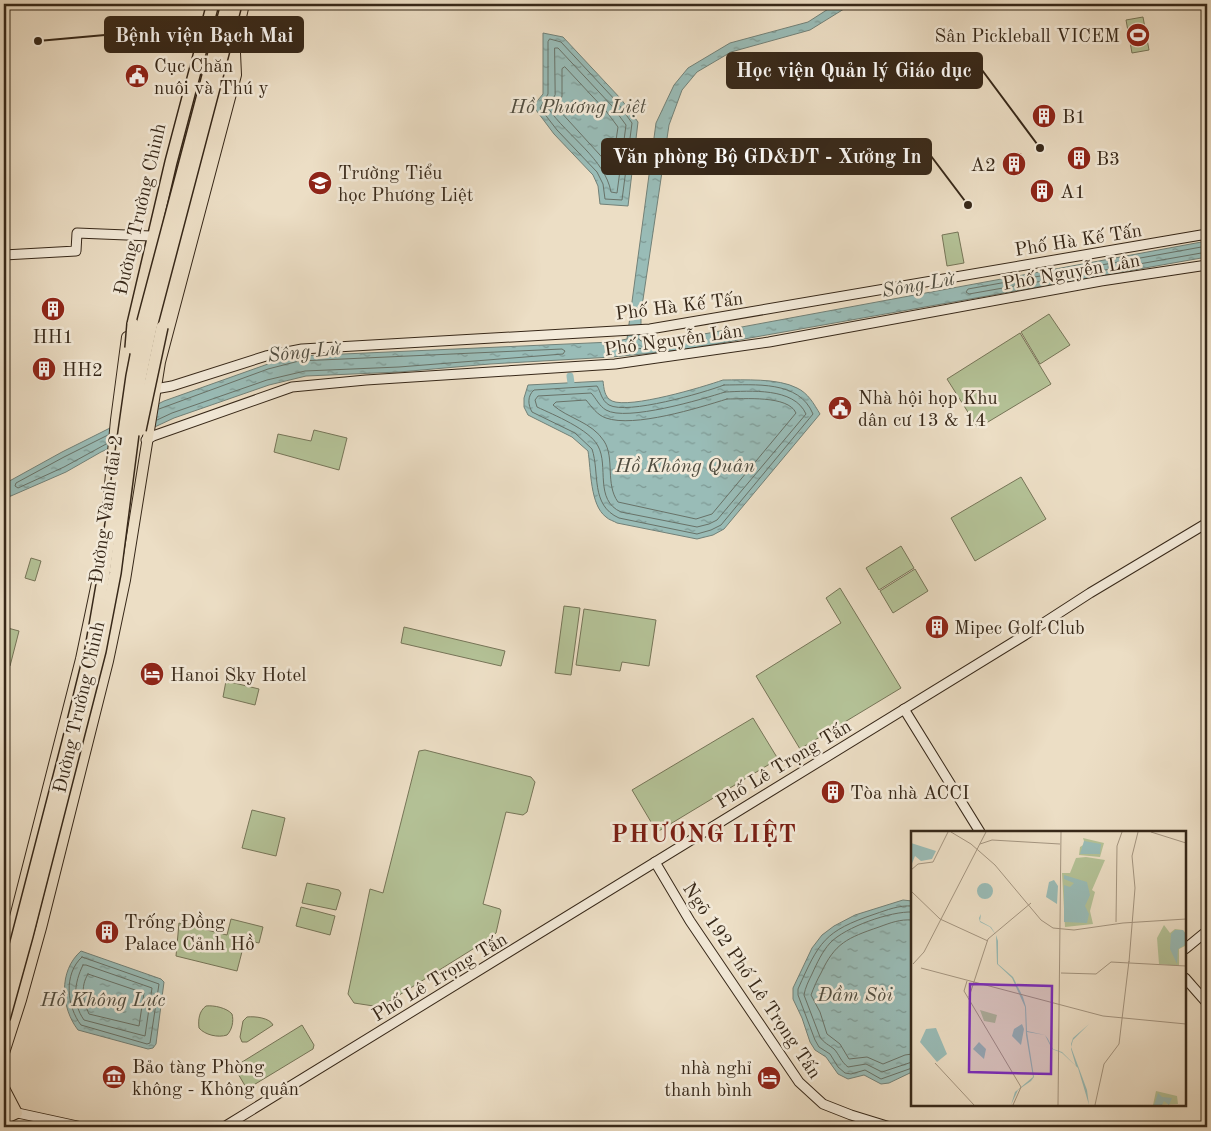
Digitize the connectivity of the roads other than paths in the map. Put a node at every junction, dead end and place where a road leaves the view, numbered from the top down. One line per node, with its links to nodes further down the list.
1 (227, 4): 16 (highway, Đường Vành đai 2, bridge)
2 (236, 4): 16 (highway, Đường Vành đai 2, bridge)
3 (244, 4): 5 (main road, Đường Trường Chinh)
4 (212, 5): 7 (main road, Đường Trường Chinh); 9 (main road, Đường Trường Chinh); 16 (highway, bridge)
5 (235, 42): 11 (main road, Đường Trường Chinh); 12 (main road, Đường Trường Chinh); 16 (highway, bridge)
6 (1207, 234): 14 (street, Phố Hà Kế Tấn)
7 (151, 236): 8 (street); 13 (main road, Đường Trường Chinh)
8 (4, 255)
9 (151, 265): 11 (main road); 13 (main road, Đường Trường Chinh)
10 (1207, 265): 15 (street, Phố Nguyễn Lân)
11 (172, 269): 12 (main road, Đường Trường Chinh)
12 (160, 362): 14 (main road, Đường Trường Chinh)
13 (125, 364): 18 (main road, Đường Trường Chinh)
14 (154, 393): 15 (main road, Đường Trường Chinh)
15 (146, 440): 19 (main road, Đường Trường Chinh)
16 (122, 485): 29 (highway, Đường Vành đai 2, bridge); 31 (highway, Đường Vành đai 2, bridge)
17 (1207, 523): 20 (street, Phố Lê Trọng Tấn)
18 (99, 570): 19 (main road); 21 (main road, Đường Trường Chinh)
19 (125, 580): 22 (main road, Đường Trường Chinh)
20 (904, 709): 23 (street); 24 (street, Phố Lê Trọng Tấn)
21 (41, 812): 22 (main road); 27 (main road, Đường Trường Chinh)
22 (70, 818): 32 (main road, Đường Trường Chinh)
23 (979, 831)
24 (655, 862): 38 (street, Phố Lê Trọng Tấn); 39 (street, Ngõ 192 Phố Lê Trọng Tấn)
25 (1207, 931): 26 (street)
26 (1186, 948)
27 (4, 960)
28 (1186, 979): 30 (street)
29 (4, 988)
30 (1207, 1003)
31 (4, 1019)
32 (4, 1054)
33 (4, 1088): 35 (main road)
34 (4, 1110): 35 (street)
35 (17, 1113): 36 (main road); 37 (street)
36 (4, 1120)
37 (82, 1127)
38 (224, 1127)
39 (890, 1127)

